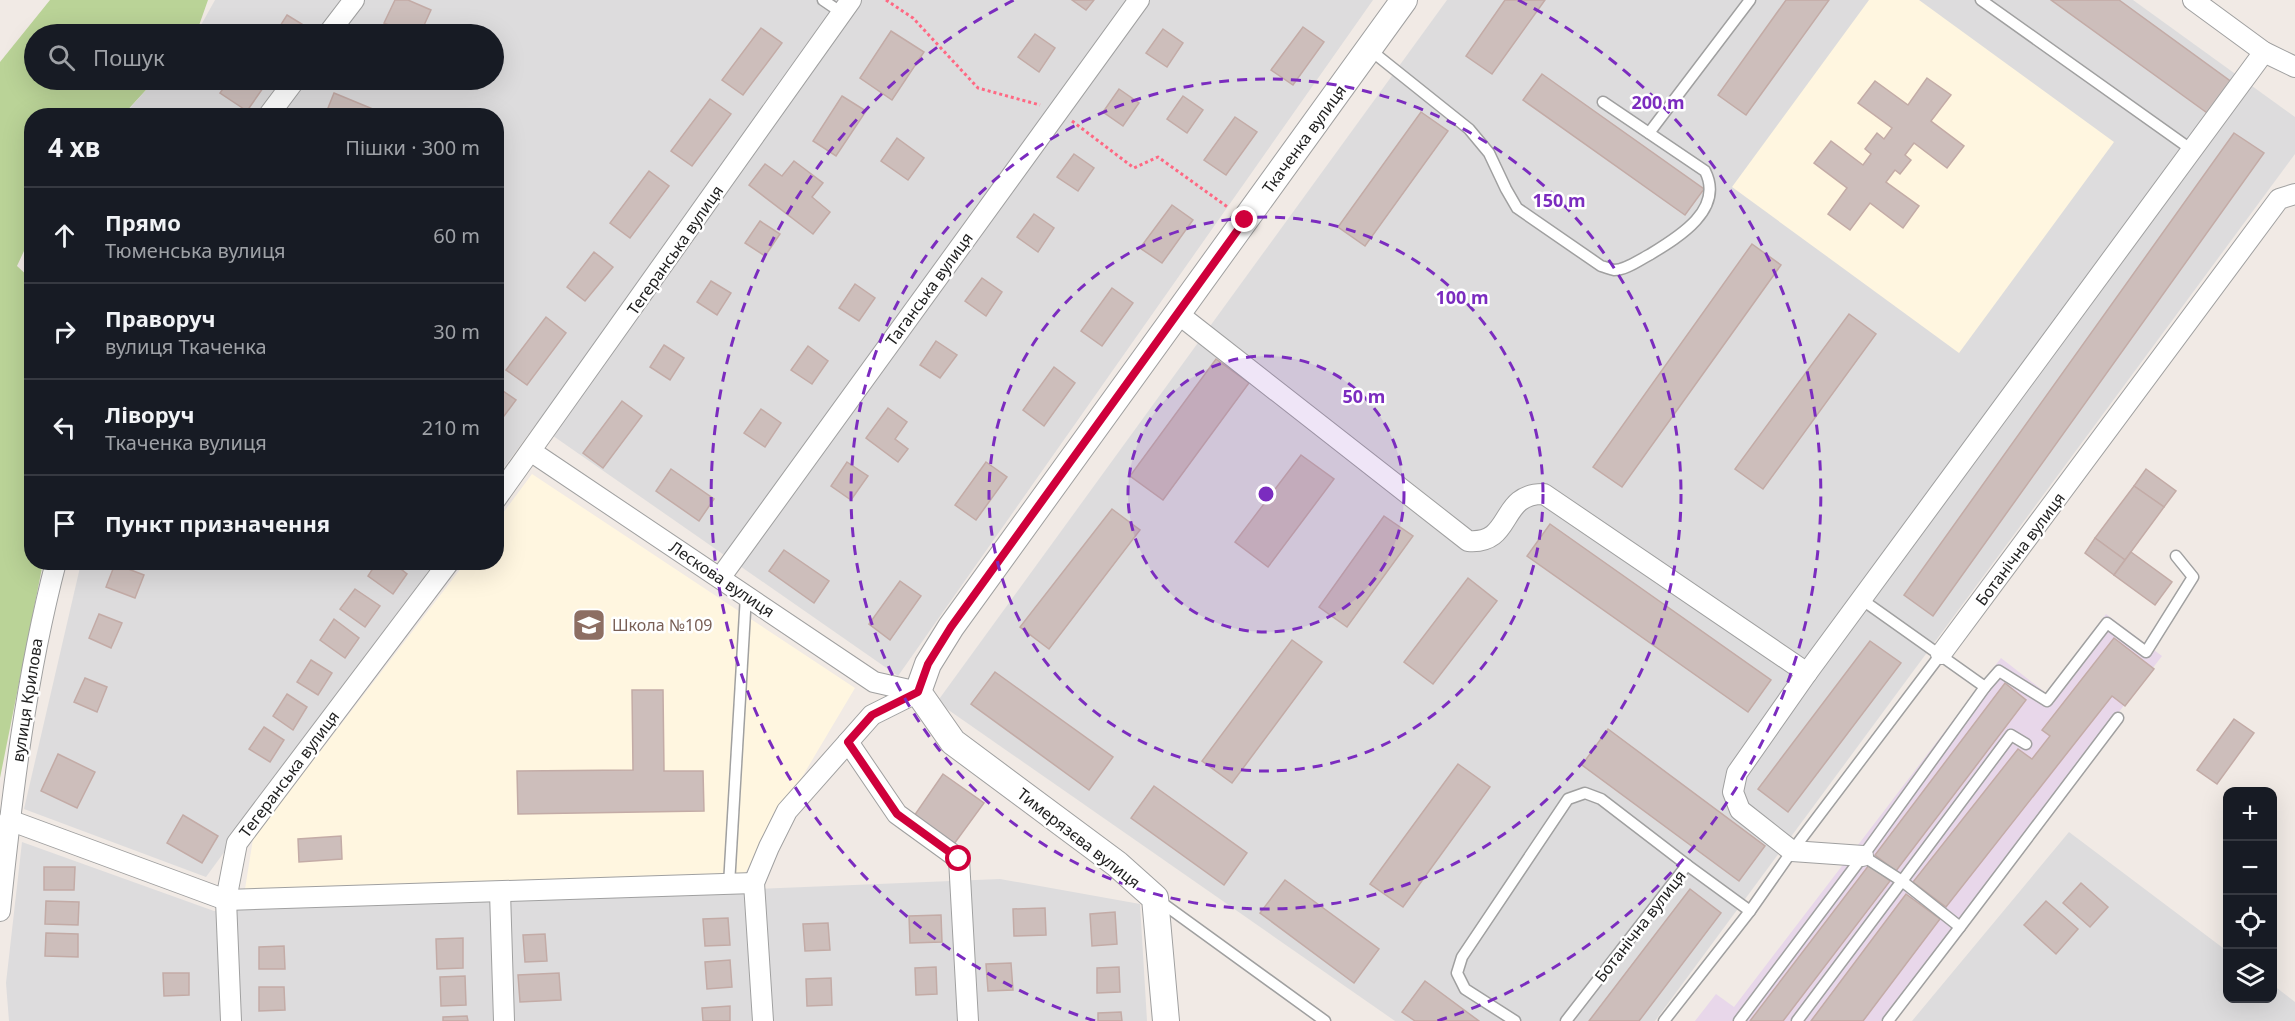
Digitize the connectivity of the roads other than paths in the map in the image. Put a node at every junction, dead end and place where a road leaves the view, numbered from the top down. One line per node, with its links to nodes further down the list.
1 (354, 0): 9 (street)
2 (823, 0): 8 (lane)
3 (1139, 0): 25 (street, Таганська вулиця)
4 (1404, 0): 10 (street, Ткаченка вулиця)
5 (1750, 0): 16 (lane)
6 (1981, 0): 17 (lane)
7 (2193, 0): 11 (street)
8 (847, 6): 20 (street, Тегеранська вулиця)
9 (336, 24)
10 (1369, 50): 16 (lane); 19 (street, Ткаченка вулиця)
11 (2264, 52): 12 (street); 17 (street)
12 (2295, 67)
13 (288, 90): 15 (street)
14 (1603, 102): 16 (lane)
15 (274, 108)
16 (1649, 134)
17 (2193, 150): 27 (street)
18 (2295, 194): 28 (street, Ботанічна вулиця)
19 (1177, 313): 29 (street); 31 (street, Ткаченка вулиця)
20 (532, 452): 21 (street, Тегеранська вулиця); 25 (street, Лескова вулиця)
21 (504, 489)
22 (2176, 556): 30 (lane)
23 (54, 570): 35 (street, вулиця Крилова)
24 (443, 570): 44 (street, Тегеранська вулиця)
25 (720, 578): 26 (street, Лескова вулиця)
26 (746, 595): 31 (street, Лескова вулиця); 41 (lane)
27 (1861, 599): 28 (lane); 29 (street)
28 (1941, 654): 30 (lane); 36 (lane, Ботанічна вулиця)
29 (1806, 673): 36 (street)
30 (1985, 687): 37 (lane)
31 (918, 692): 33 (street); 43 (street, Тимерязєва вулиця)
32 (2118, 718): 47 (lane)
33 (848, 742): 40 (street); 51 (street)
34 (2026, 744): 39 (lane)
35 (9, 820): 44 (street); 45 (street, вулиця Крилова)
36 (1792, 851): 37 (street); 46 (lane, Ботанічна вулиця)
37 (1863, 856): 39 (lane); 57 (lane)
38 (1687, 865): 46 (lane, Ботанічна вулиця); 54 (lane); 55 (lane, Ботанічна вулиця)
39 (1902, 881): 47 (lane); 58 (lane)
40 (754, 884): 41 (street); 50 (street)
41 (729, 885): 42 (street)
42 (500, 892): 44 (street); 49 (street)
43 (1155, 898): 52 (street, Тимерязєва вулиця); 53 (lane)
44 (225, 900): 48 (street, Тегеранська вулиця)
45 (0, 911)
46 (1750, 911): 56 (lane, Ботанічна вулиця)
47 (1960, 927): 59 (lane)
48 (231, 1021)
49 (504, 1021)
50 (763, 1021)
51 (968, 1021)
52 (1166, 1021)
53 (1325, 1021)
54 (1515, 1021)
55 (1566, 1021)
56 (1664, 1021)
57 (1739, 1021)
58 (1797, 1021)
59 (1888, 1021)

